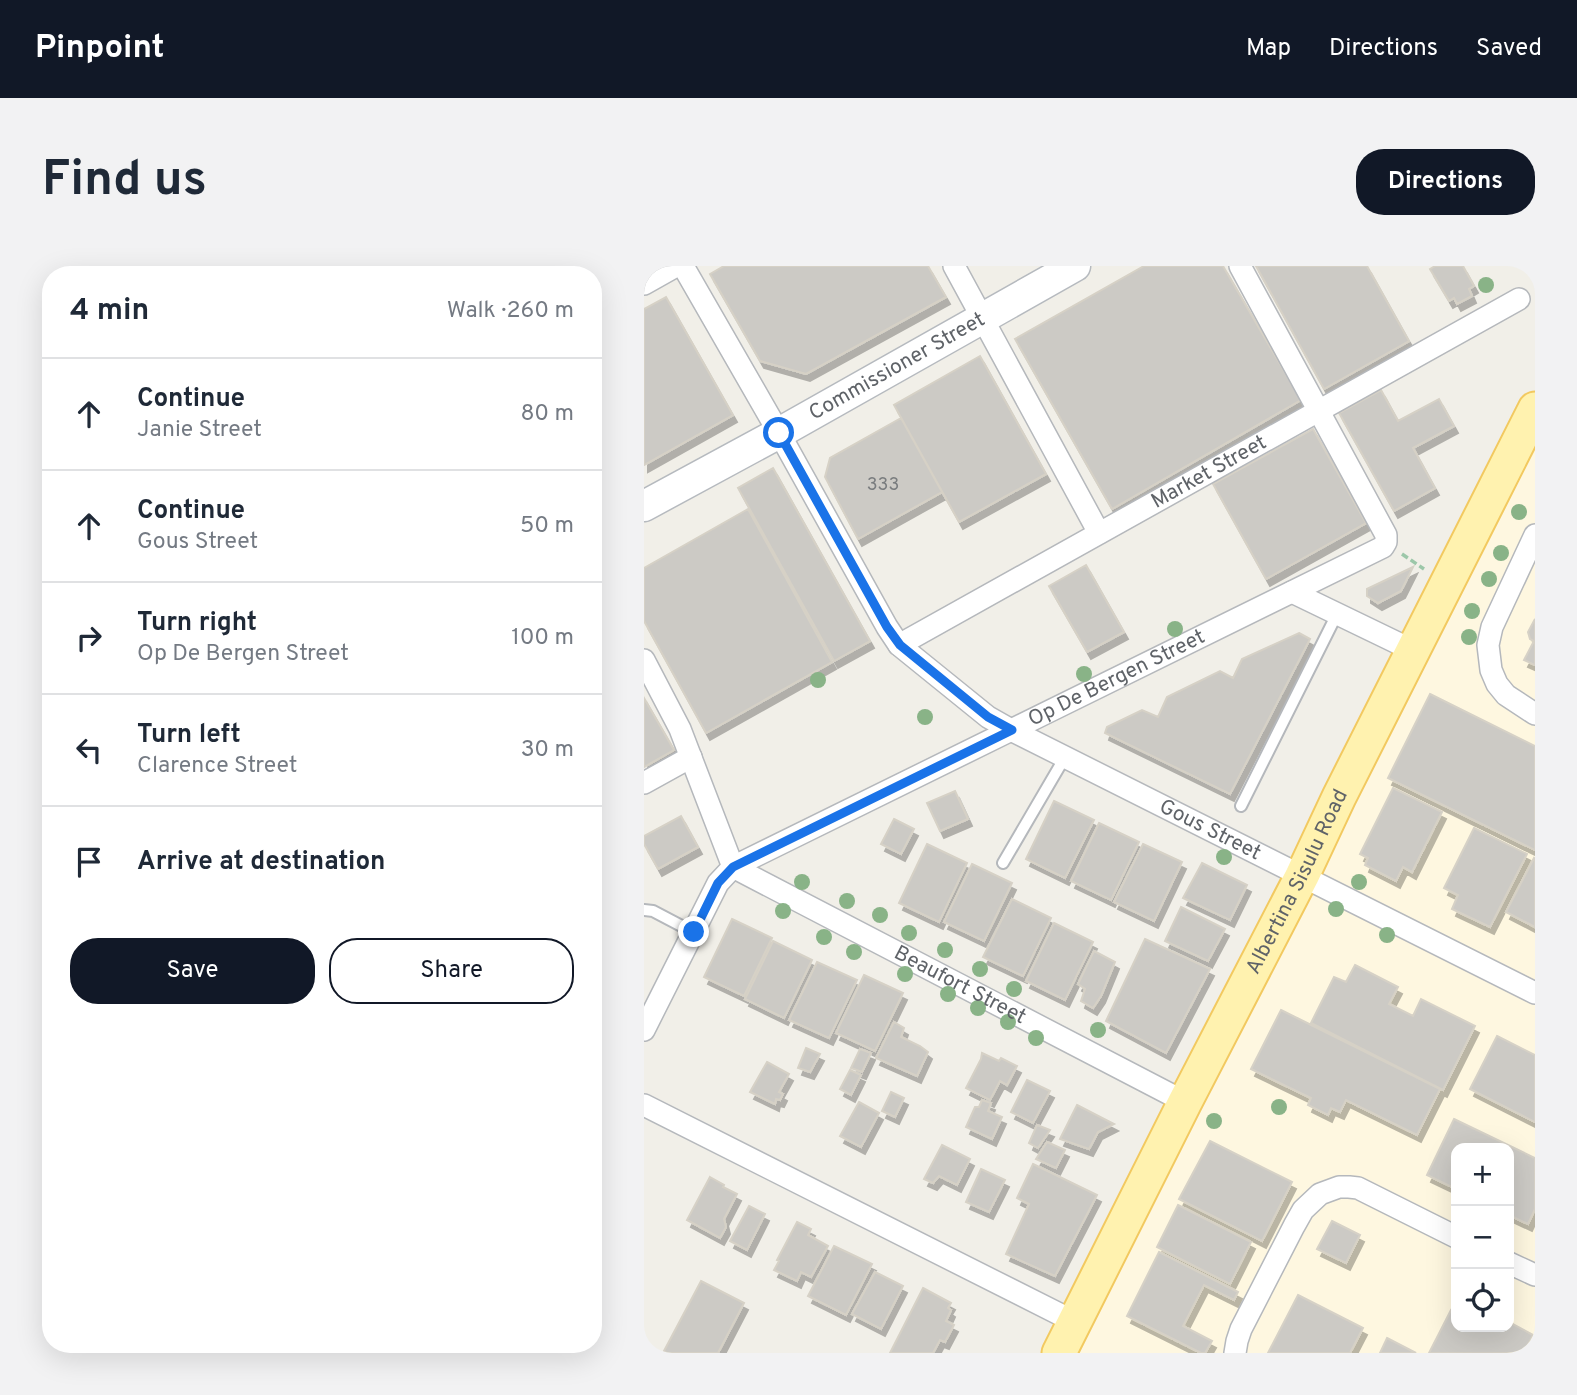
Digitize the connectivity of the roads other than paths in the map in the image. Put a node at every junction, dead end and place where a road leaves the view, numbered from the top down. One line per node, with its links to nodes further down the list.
1 (676, 266): 6 (street)
2 (683, 266): 11 (street, Gous Street)
3 (954, 266): 8 (street)
4 (1074, 266): 8 (main road, Commissioner Street)
5 (1240, 266): 10 (street)
6 (644, 284)
7 (1519, 299): 10 (street, Market Street)
8 (982, 317): 11 (main road, Commissioner Street); 13 (street)
9 (1535, 409): 18 (main road, Albertina Sisulu Road)
10 (1319, 410): 13 (street, Market Street); 15 (street, Op De Bergen Street)
11 (779, 433): 12 (main road, Commissioner Street); 17 (street, Gous Street)
12 (644, 506)
13 (1099, 533): 17 (street, Market Street)
14 (1535, 535): 20 (street)
15 (1292, 592): 16 (street); 21 (street, Op De Bergen Street)
16 (1337, 614): 18 (street); 25 (lane)
17 (900, 645): 21 (street, Gous Street)
18 (1412, 650): 28 (main road, Albertina Sisulu Road)
19 (644, 660): 22 (street)
20 (1535, 713)
21 (1012, 730): 23 (street, Gous Street); 27 (street, Op De Bergen Street)
22 (691, 757): 24 (street); 27 (street)
23 (1065, 757): 26 (lane); 28 (street, Gous Street)
24 (644, 783)
25 (1241, 806)
26 (1003, 863)
27 (733, 867): 30 (street); 33 (street, Beaufort Street)
28 (1302, 877): 31 (street, Gous Street); 33 (main road, Albertina Sisulu Road)
29 (644, 910): 30 (lane)
30 (694, 932): 32 (street)
31 (1535, 993)
32 (644, 1030)
33 (1185, 1102): 38 (main road, Albertina Sisulu Road)
34 (644, 1105): 38 (street)
35 (1451, 1234): 40 (street)
36 (1514, 1265): 37 (street)
37 (1535, 1276)
38 (1075, 1322): 39 (main road, Albertina Sisulu Road)
39 (1059, 1353)
40 (1235, 1353)

